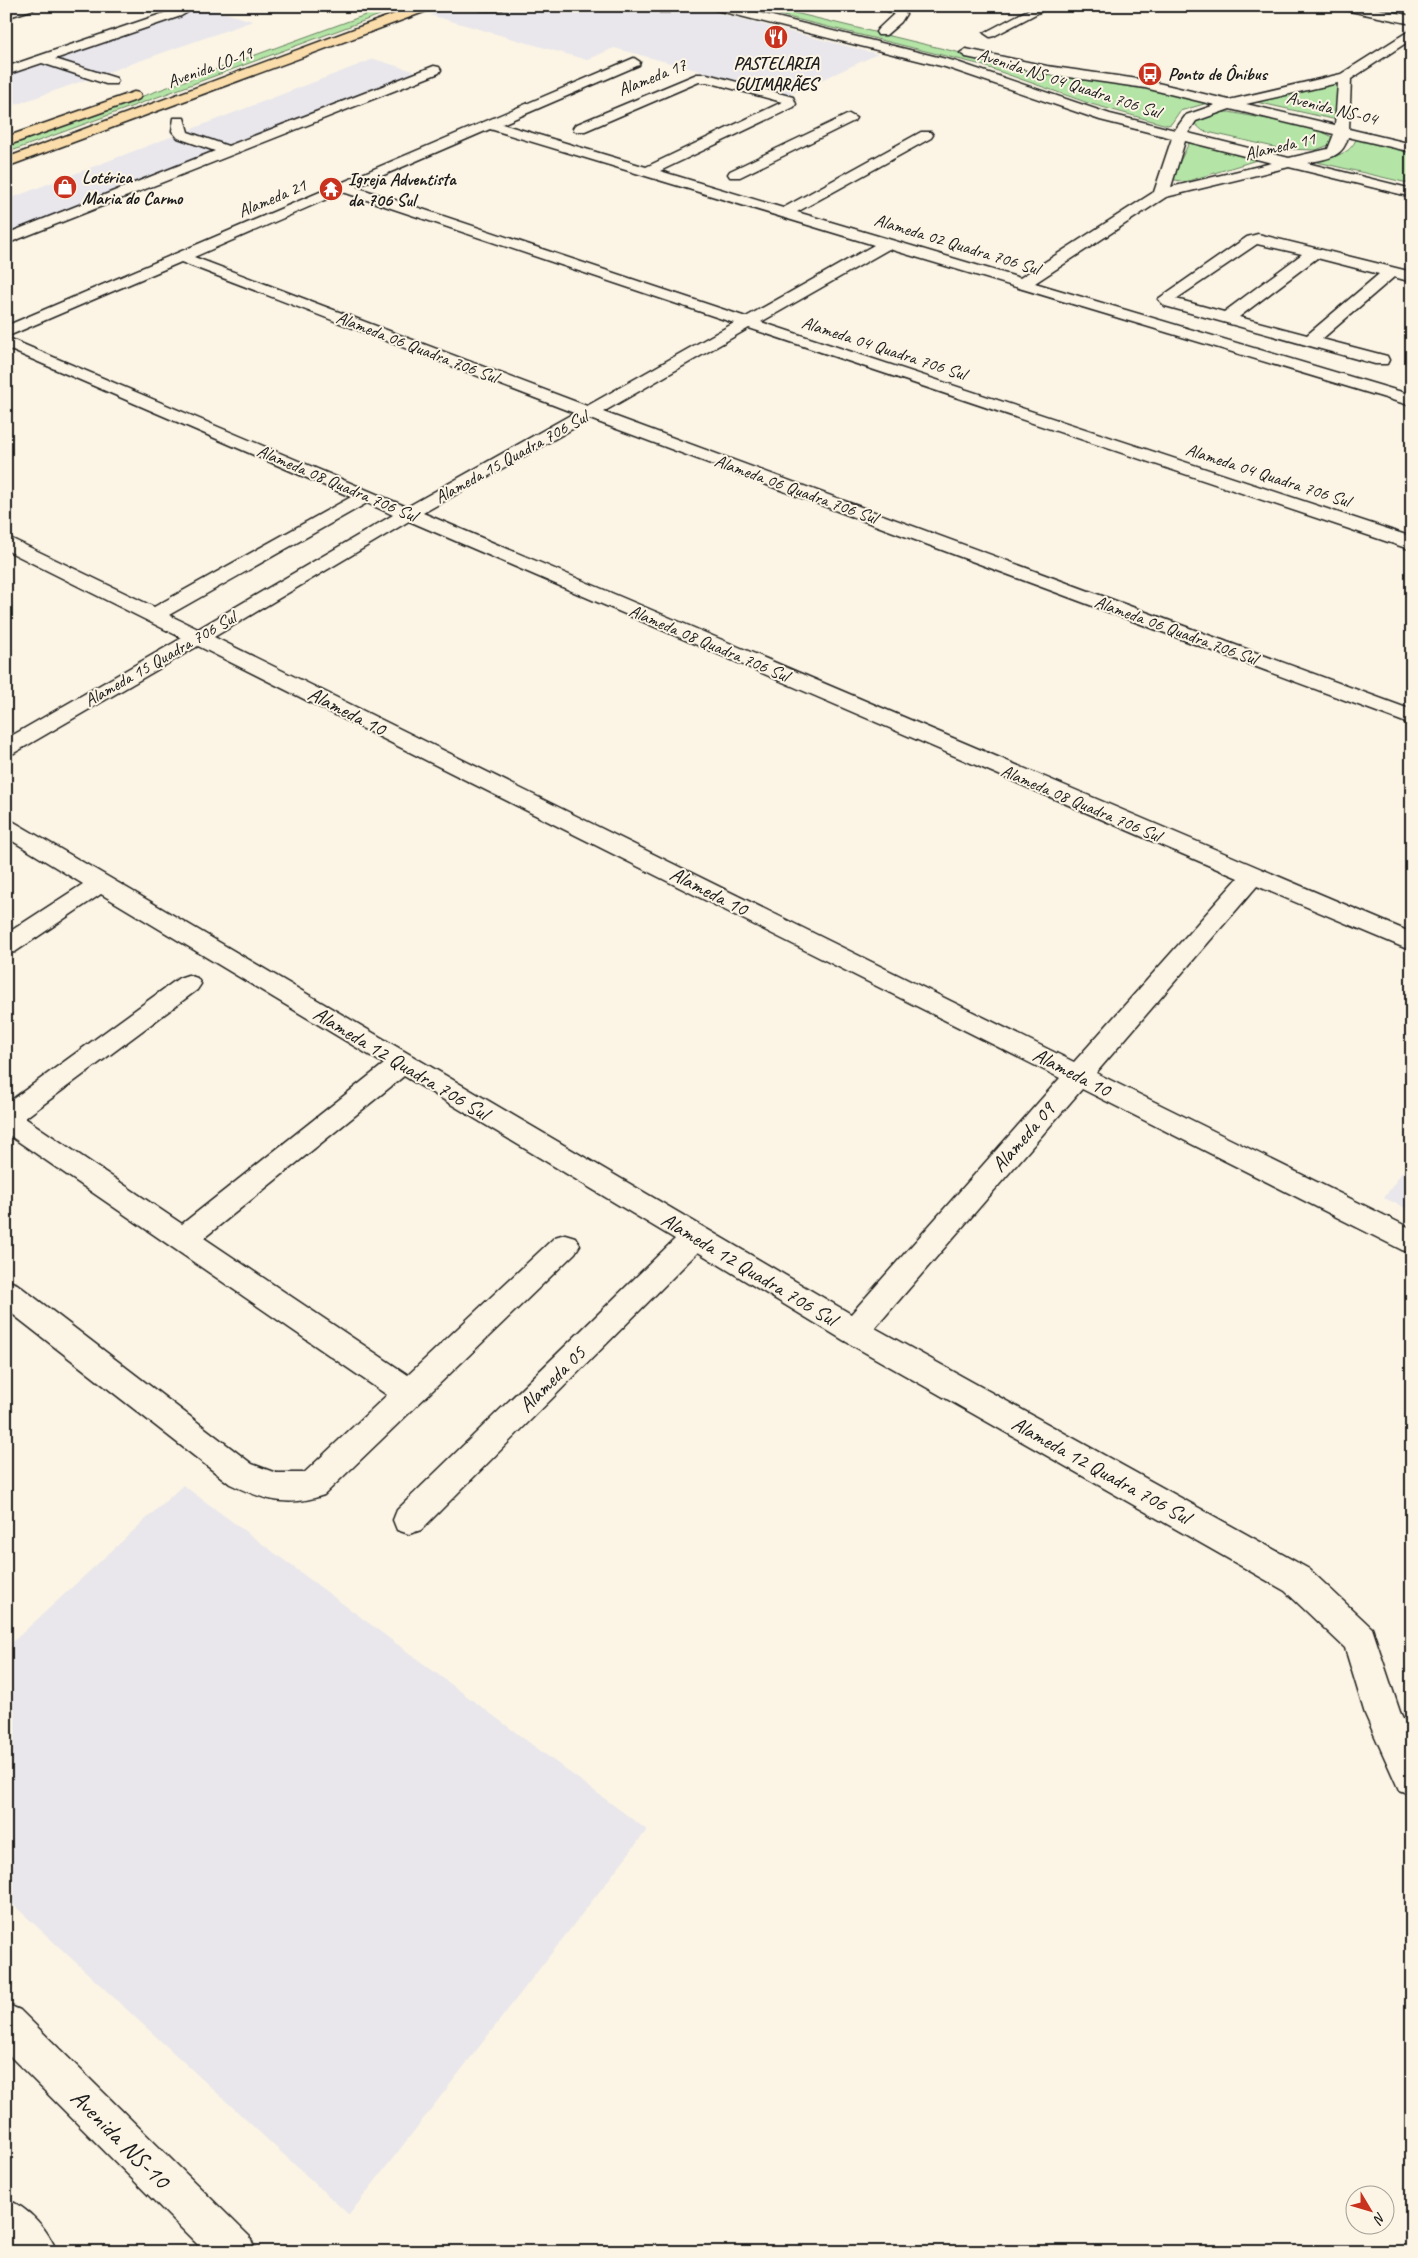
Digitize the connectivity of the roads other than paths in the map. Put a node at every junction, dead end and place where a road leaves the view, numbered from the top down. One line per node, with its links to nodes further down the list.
1 (30, 6): 10 (street)
2 (185, 6): 16 (street)
3 (428, 6): 38 (main road, Avenida LO-19)
4 (477, 6): 5 (street)
5 (503, 6)
6 (716, 6): 32 (street, Avenida NS 04 Quadra 706 Sul)
7 (883, 6): 14 (street)
8 (1045, 6): 12 (street)
9 (1345, 6): 11 (street)
10 (6, 14)
11 (1412, 20)
12 (990, 33)
13 (1412, 33): 20 (street)
14 (900, 37)
15 (956, 50): 23 (street, Avenida NS-04)
16 (42, 59): 19 (street); 21 (street)
17 (634, 62): 26 (street, Alameda 21)
18 (434, 70): 37 (street)
19 (6, 71)
20 (1345, 77): 23 (street); 29 (street, Alameda 11)
21 (110, 81)
22 (143, 92): 34 (main road, Avenida LO-19)
23 (1233, 103): 29 (street, Avenida NS-04); 32 (street)
24 (849, 118): 35 (street)
25 (178, 120): 37 (street)
26 (491, 125): 40 (street, Alameda 02 Quadra 706 Sul); 42 (street, Alameda 21)
27 (580, 128): 28 (street, Alameda 17)
28 (736, 130): 30 (street); 40 (street, Alameda 17)
29 (1342, 130): 36 (street, Avenida NS-04); 39 (street, Alameda 11)
30 (760, 136)
31 (926, 136): 45 (street)
32 (1180, 136): 39 (street, Avenida NS 04 Quadra 706 Sul); 44 (street)
33 (777, 141): 35 (street)
34 (6, 142)
35 (794, 145): 41 (street)
36 (1412, 148)
37 (228, 151): 46 (street)
38 (6, 163)
39 (1288, 163): 43 (street, Avenida NS 04 Quadra 706 Sul); 44 (street, Alameda 11)
40 (647, 172): 45 (street, Alameda 02 Quadra 706 Sul)
41 (735, 174)
42 (344, 188): 49 (street, Alameda 21); 54 (street, Alameda 04 Quadra 706 Sul)
43 (1412, 193)
44 (1161, 194): 52 (street, Alameda 11)
45 (784, 213): 47 (street, Alameda 02 Quadra 706 Sul)
46 (6, 239)
47 (887, 244): 52 (street, Alameda 02 Quadra 706 Sul); 54 (street, Alameda 15 Quadra 706 Sul)
48 (1316, 252): 50 (street); 53 (street); 53 (street)
49 (181, 257): 56 (street, Alameda 21); 62 (street, Alameda 06 Quadra 706 Sul)
50 (1391, 272): 51 (street); 57 (street)
51 (1412, 277)
52 (1022, 284): 59 (street, Alameda 02 Quadra 706 Sul)
53 (1227, 318): 55 (street)
54 (747, 323): 62 (street, Alameda 15 Quadra 706 Sul); 66 (street, Alameda 04 Quadra 706 Sul)
55 (1261, 327): 57 (street); 59 (street)
56 (6, 332)
57 (1311, 340): 60 (street)
58 (6, 342): 63 (street, Alameda 08 Quadra 706 Sul)
59 (1233, 348): 61 (street, Alameda 02 Quadra 706 Sul)
60 (1381, 360)
61 (1412, 401)
62 (590, 413): 64 (street, Alameda 15 Quadra 706 Sul); 69 (street, Alameda 06 Quadra 706 Sul)
63 (366, 496): 64 (street, Alameda 08 Quadra 706 Sul); 67 (street)
64 (408, 514): 68 (street, Alameda 15 Quadra 706 Sul); 72 (street, Alameda 08 Quadra 706 Sul)
65 (6, 542): 67 (street, Alameda 10)
66 (1412, 544)
67 (155, 615): 68 (street, Alameda 10)
68 (199, 637): 70 (street, Alameda 15 Quadra 706 Sul); 78 (street, Alameda 10)
69 (1410, 713)
70 (6, 748)
71 (6, 827): 73 (street, Alameda 12 Quadra 706 Sul)
72 (1253, 876): 74 (street, Alameda 08 Quadra 706 Sul); 78 (street, Alameda 09)
73 (100, 883): 75 (street); 77 (street, Alameda 12 Quadra 706 Sul)
74 (1412, 943)
75 (6, 946)
76 (188, 984): 79 (street)
77 (402, 1064): 80 (street, Alameda 12 Quadra 706 Sul); 81 (street)
78 (1077, 1075): 82 (street, Alameda 10); 85 (street, Alameda 09)
79 (6, 1118): 81 (street)
80 (696, 1237): 85 (street, Alameda 12 Quadra 706 Sul); 87 (street, Alameda 05)
81 (183, 1239): 86 (street)
82 (1412, 1242)
83 (565, 1245): 86 (street)
84 (6, 1292): 86 (street)
85 (854, 1331): 88 (street, Alameda 12 Quadra 706 Sul)
86 (409, 1393)
87 (409, 1520)
88 (1412, 1778)
89 (6, 2024): 92 (street, Avenida NS-10)
90 (6, 2220): 91 (street)
91 (36, 2252)
92 (235, 2252)

